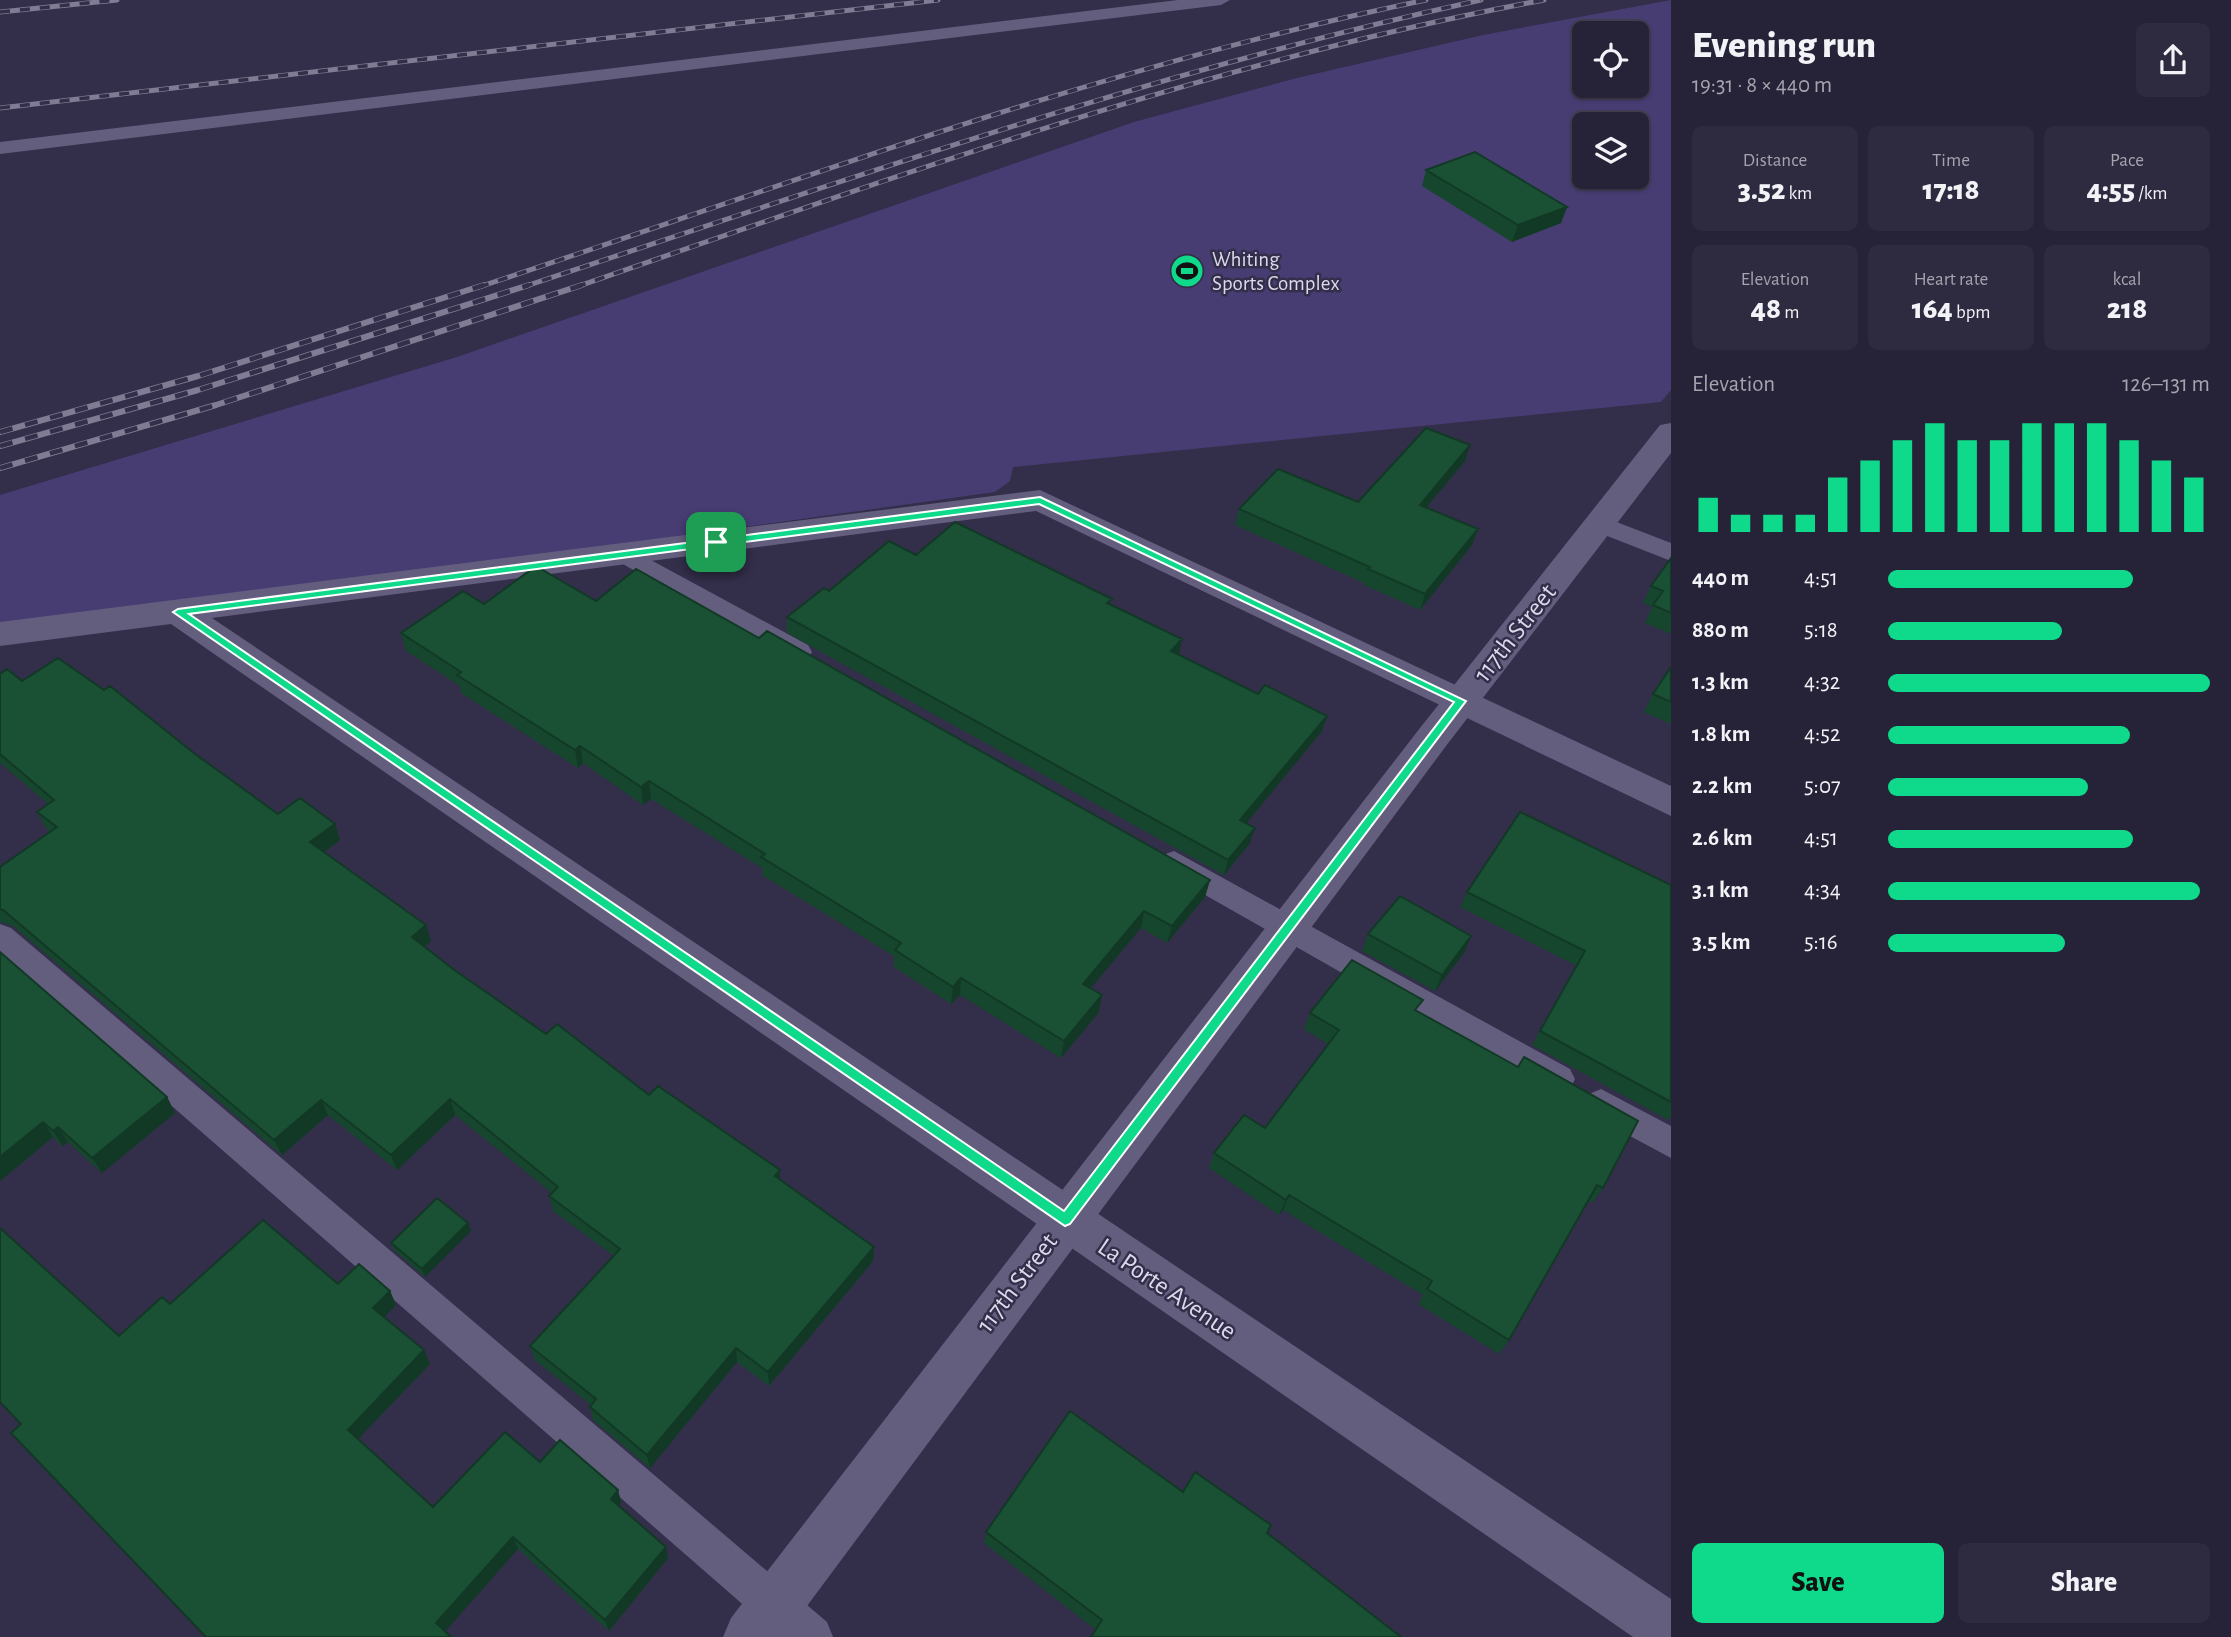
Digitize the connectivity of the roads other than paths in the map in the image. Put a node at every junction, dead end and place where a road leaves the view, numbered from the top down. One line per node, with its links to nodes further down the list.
1 (1221, 0): 2 (lane)
2 (0, 148)
3 (1671, 432): 4 (street, 117th Street)
4 (1601, 524): 5 (lane); 10 (street, 117th Street)
5 (1671, 552)
6 (625, 554): 7 (street); 9 (lane); 10 (street)
7 (178, 612): 8 (street); 16 (street, La Porte Avenue)
8 (0, 634)
9 (817, 662)
10 (1461, 701): 11 (street); 13 (street, 117th Street)
11 (1671, 802)
12 (1154, 851): 13 (lane)
13 (1289, 927): 15 (lane); 16 (street, 117th Street)
14 (0, 937): 17 (lane)
15 (1671, 1143)
16 (1065, 1220): 17 (street, 117th Street); 18 (street, La Porte Avenue)
17 (762, 1621): 19 (lane)
18 (1671, 1631)
19 (812, 1637)

